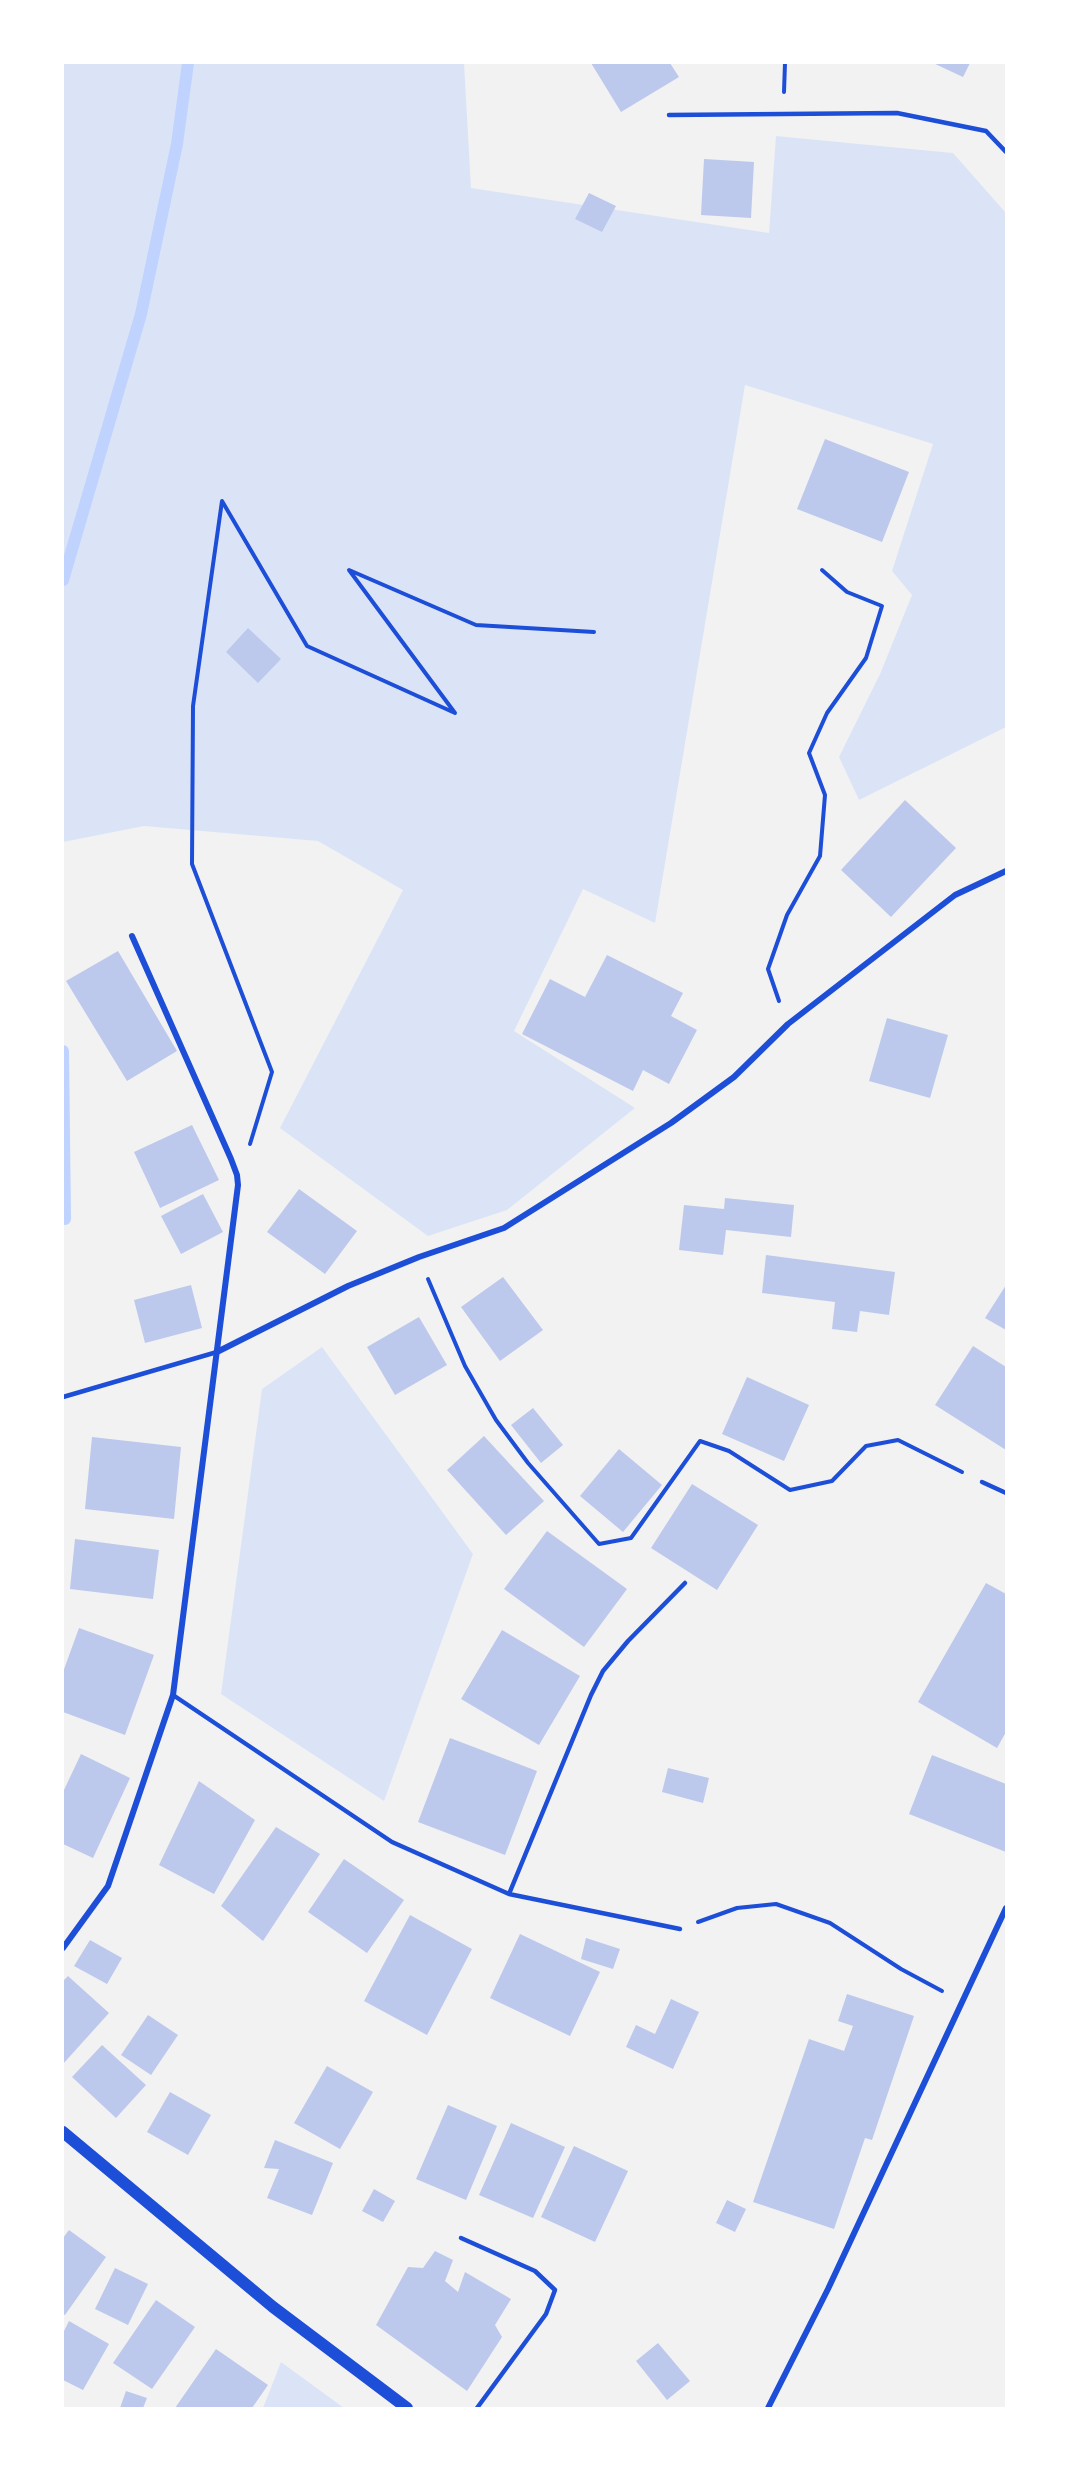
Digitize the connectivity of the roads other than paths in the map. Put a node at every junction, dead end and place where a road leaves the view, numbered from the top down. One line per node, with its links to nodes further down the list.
1 (669, 115): 2 (lane)
2 (1006, 152)
3 (1006, 871): 5 (street)
4 (132, 936): 5 (street)
5 (217, 1352): 6 (lane); 10 (street)
6 (63, 1397)
7 (982, 1482): 8 (lane)
8 (1006, 1494)
9 (685, 1583): 11 (lane)
10 (173, 1695): 11 (lane); 14 (street)
11 (509, 1894): 13 (lane)
12 (1006, 1908): 19 (street)
13 (680, 1929)
14 (63, 1948)
15 (63, 2132): 17 (main road)
16 (462, 2238): 18 (lane)
17 (406, 2408)
18 (477, 2408)
19 (768, 2408)

